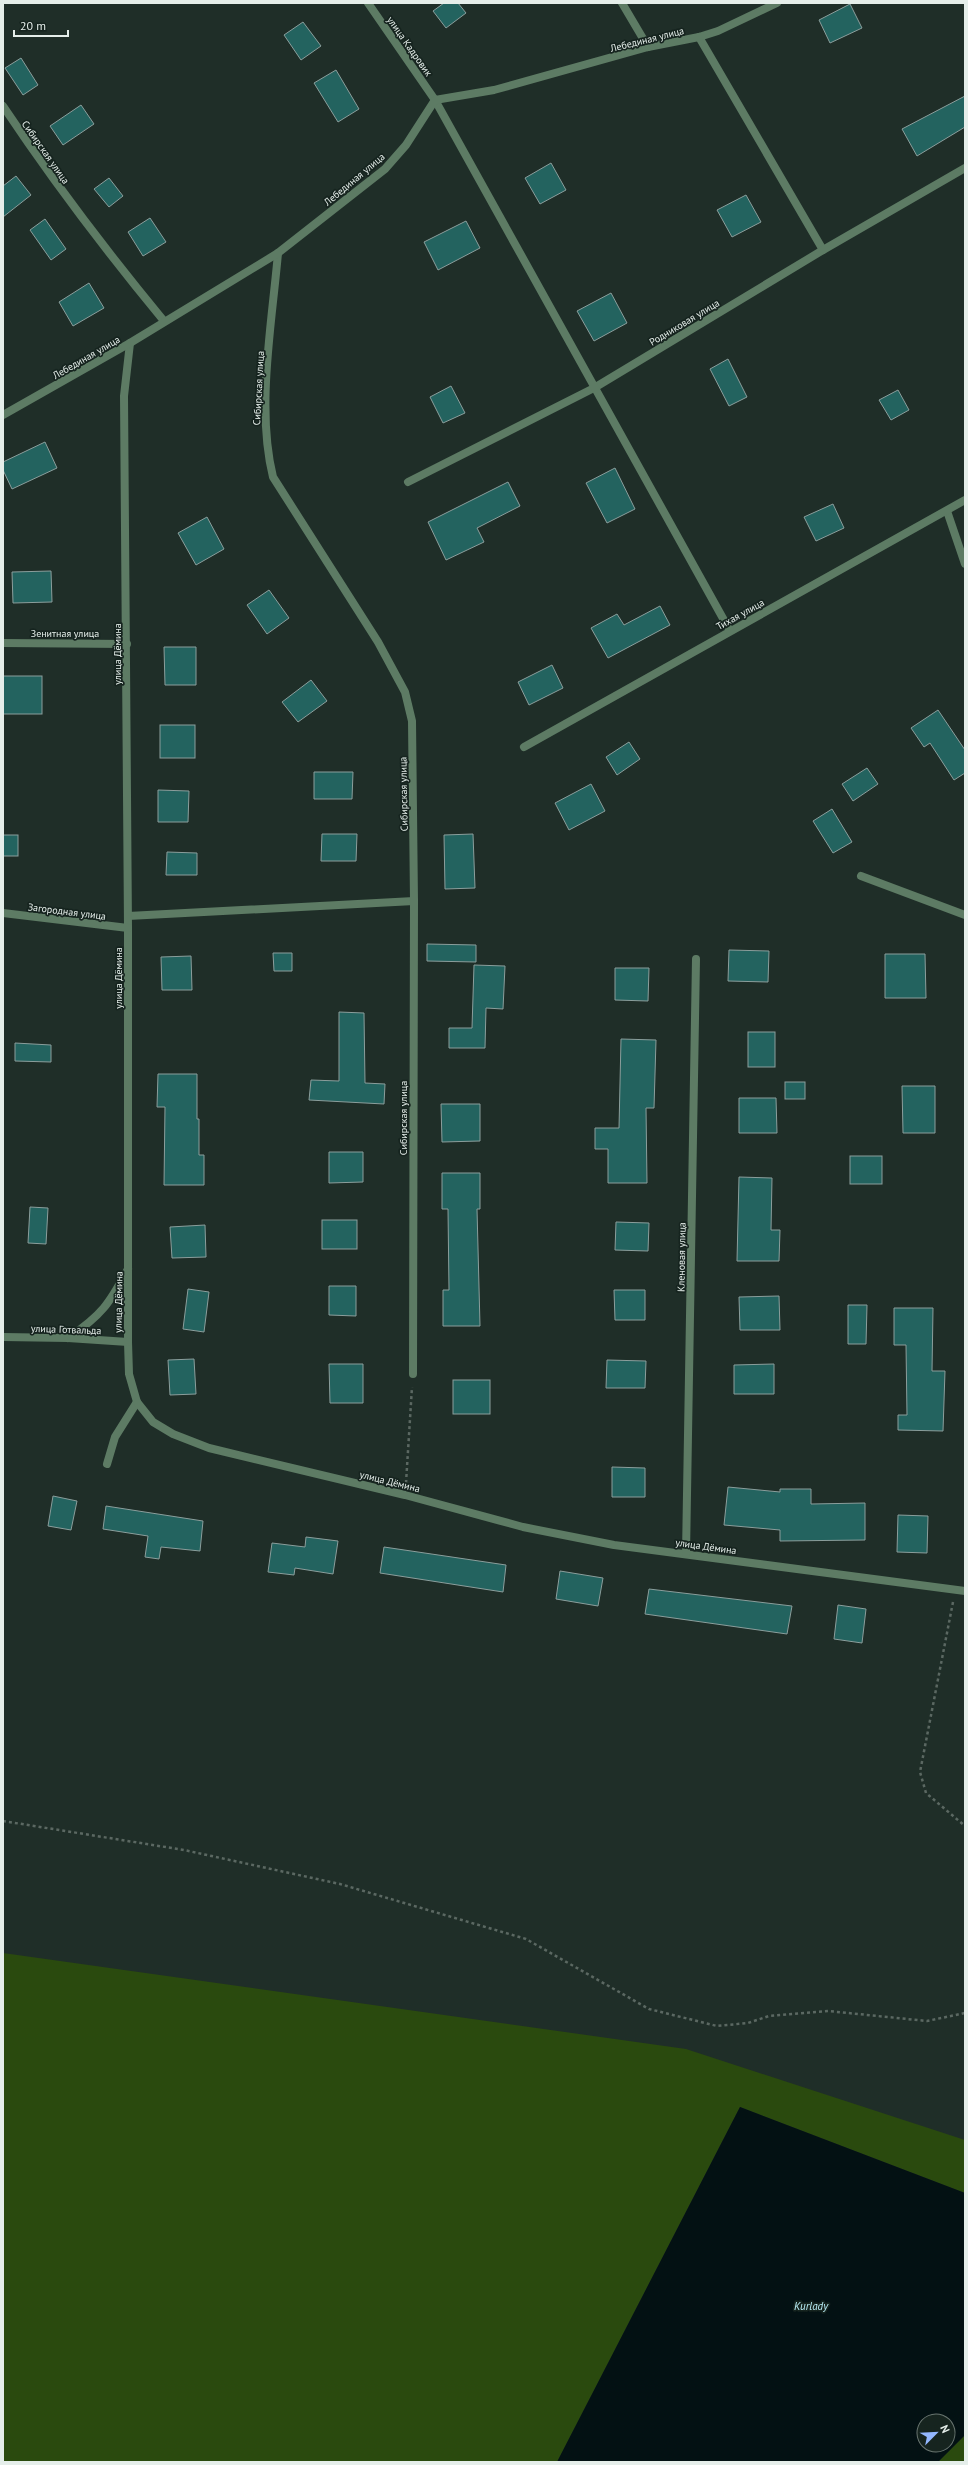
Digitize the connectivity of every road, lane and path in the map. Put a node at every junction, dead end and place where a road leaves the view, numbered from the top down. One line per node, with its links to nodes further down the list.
1 (368, 3): 6 (street, улица Кадровик)
2 (622, 3): 5 (street)
3 (777, 3): 4 (street, Лебединая улица)
4 (699, 36): 5 (street, Лебединая улица); 9 (street)
5 (648, 47): 6 (street, Лебединая улица)
6 (436, 100): 10 (street, Лебединая улица); 13 (street, улица Кадровик)
7 (3, 106): 11 (street, Сибирская улица)
8 (965, 168): 9 (street, Родниковая улица)
9 (823, 250): 13 (street, Родниковая улица)
10 (278, 253): 11 (street, Лебединая улица); 24 (street, Сибирская улица)
11 (164, 321): 12 (street, Лебединая улица)
12 (130, 344): 14 (street, Лебединая улица); 21 (street, улица Дёмина)
13 (594, 388): 15 (street, Родниковая улица); 19 (street, улица Кадровик)
14 (3, 415)
15 (408, 482)
16 (965, 500): 17 (street, Тихая улица)
17 (947, 511): 18 (street); 19 (street, Тихая улица)
18 (965, 564)
19 (730, 631): 22 (street, Тихая улица)
20 (3, 643): 21 (street, Зенитная улица)
21 (127, 644): 27 (street, улица Дёмина)
22 (524, 747)
23 (861, 876): 26 (street)
24 (414, 901): 27 (street); 34 (street, Сибирская улица)
25 (3, 913): 28 (street, Загородная улица)
26 (965, 915)
27 (128, 916): 28 (street, улица Дёмина)
28 (128, 928): 30 (street, улица Дёмина)
29 (696, 959): 38 (street, Кленовая улица)
30 (128, 1268): 32 (street); 33 (street, улица Дёмина)
31 (3, 1337): 32 (street, улица Готвальда)
32 (68, 1338): 33 (street, улица Готвальда)
33 (128, 1342): 35 (street, улица Дёмина)
34 (412, 1374): 37 (path)
35 (137, 1402): 36 (street); 37 (street, улица Дёмина)
36 (108, 1464)
37 (405, 1495): 38 (street, улица Дёмина)
38 (686, 1554): 39 (street, улица Дёмина)
39 (956, 1590): 40 (street, улица Дёмина); 42 (path)
40 (965, 1591)
41 (3, 1821): 43 (path)
42 (965, 1826)
43 (965, 2013)

